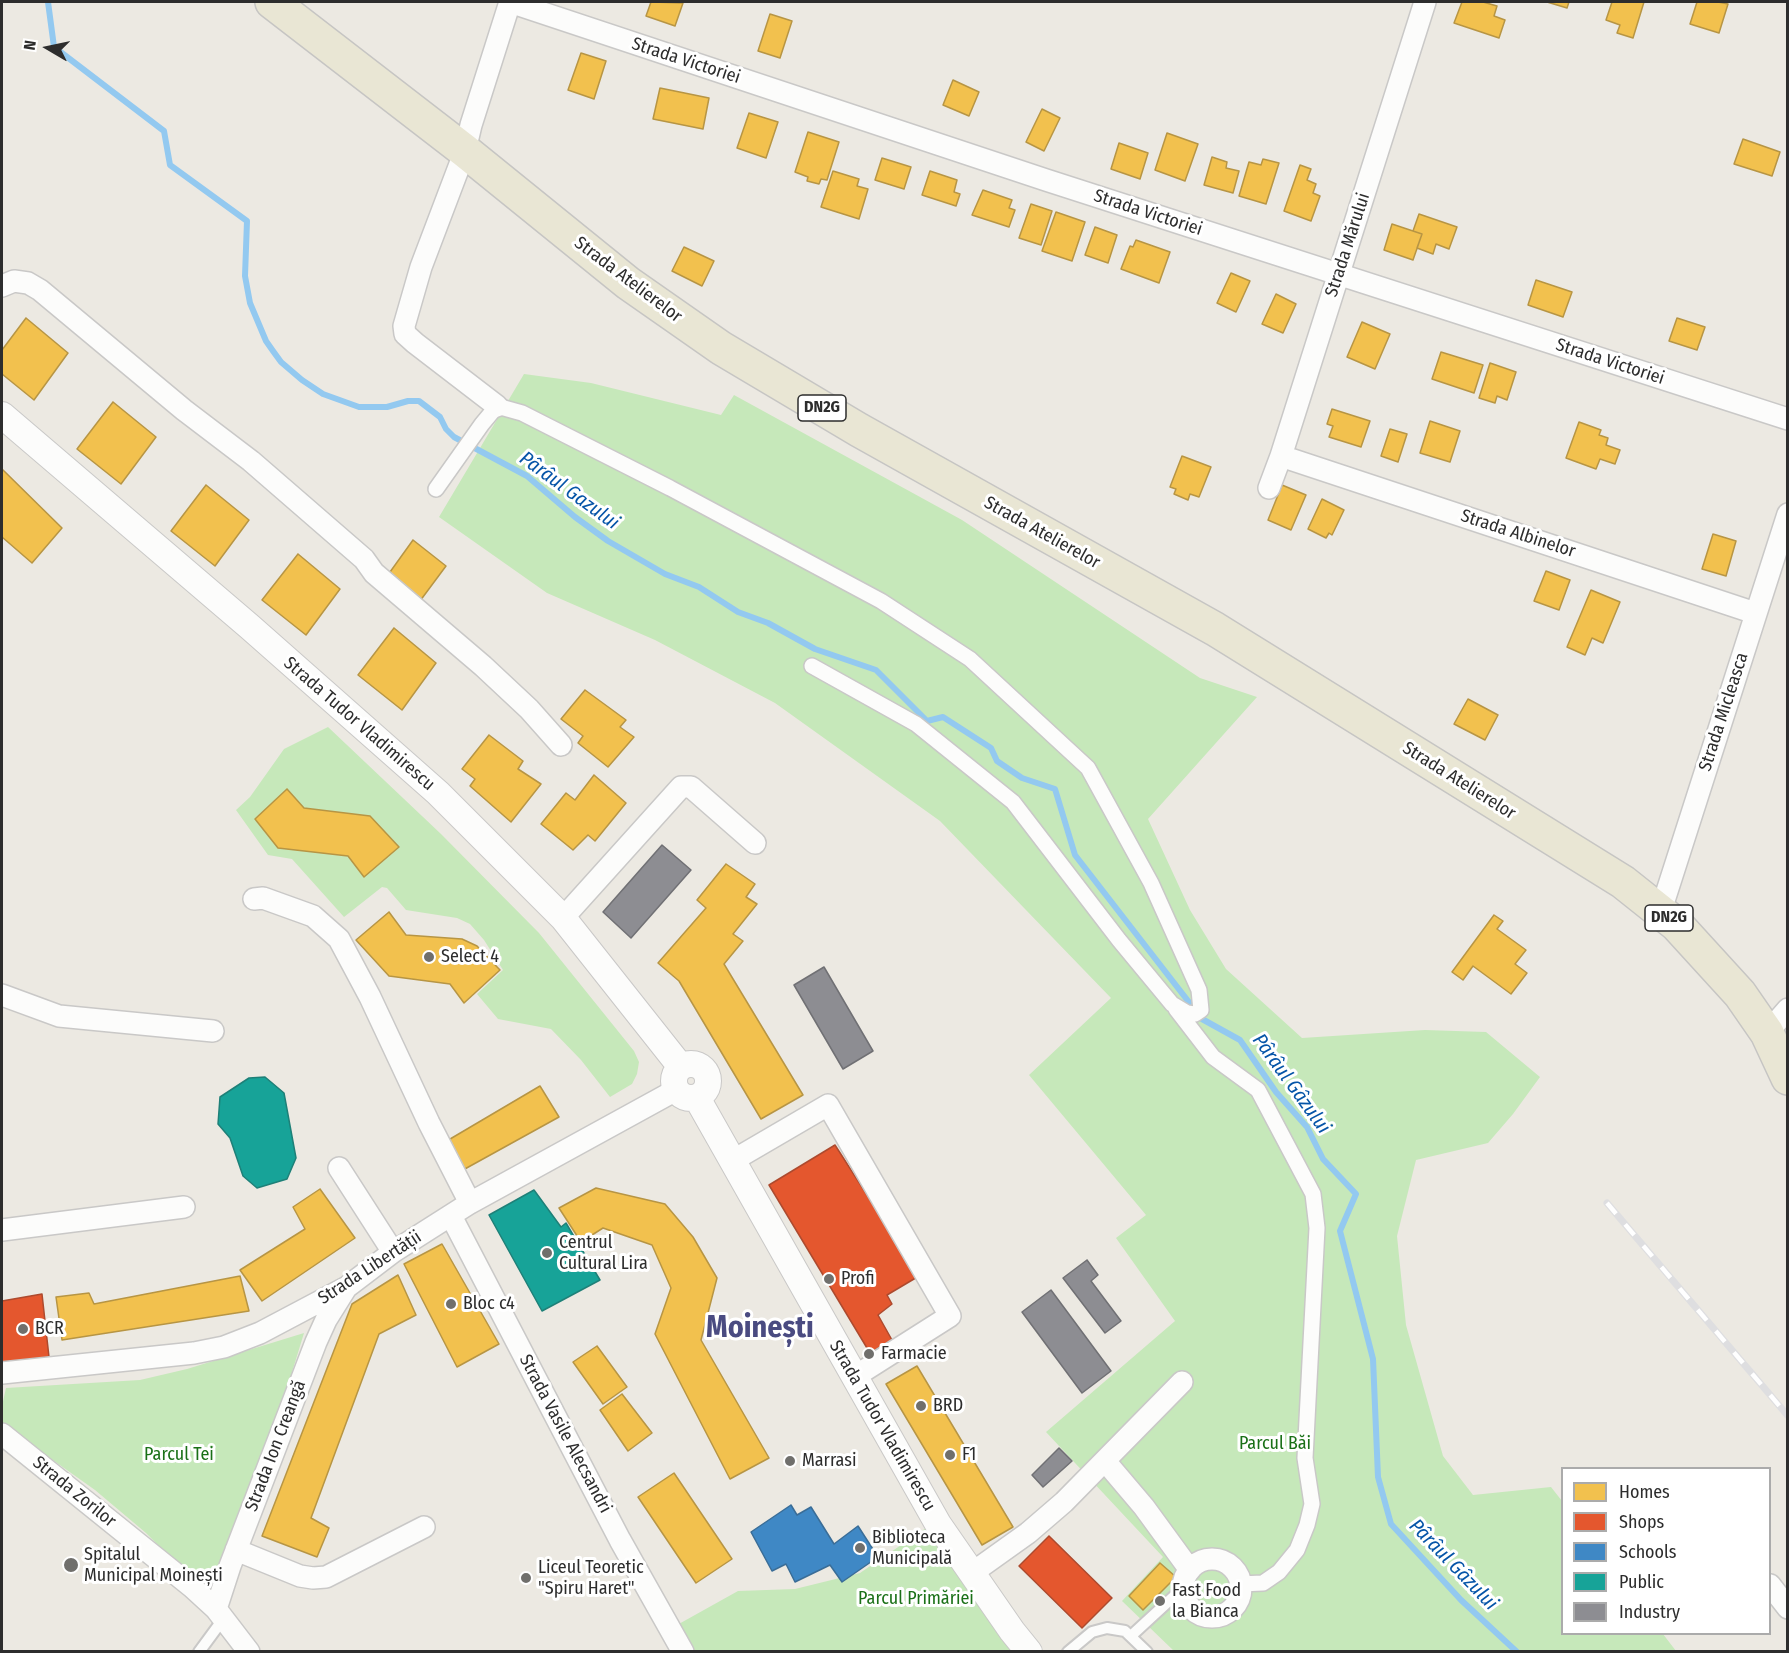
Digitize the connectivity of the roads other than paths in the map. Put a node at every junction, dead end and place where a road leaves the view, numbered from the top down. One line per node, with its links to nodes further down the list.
1 (272, 2): 4 (main road, Strada Atelierelor / DN2G)
2 (510, 2): 4 (street); 5 (street, Strada Victoriei)
3 (1425, 2): 5 (street, Strada Mărului)
4 (465, 151): 7 (street); 19 (main road, Strada Atelierelor / DN2G)
5 (1339, 274): 9 (street, Strada Victoriei); 10 (street, Strada Mărului)
6 (2, 286): 16 (street)
7 (497, 406): 12 (street); 22 (street)
8 (2, 415): 20 (street, Strada Tudor Vladimirescu)
9 (1788, 419)
10 (1281, 456): 11 (street, Strada Mărului); 14 (street, Strada Albinelor)
11 (1269, 488)
12 (436, 489)
13 (1788, 514): 14 (street, Strada Micleasca)
14 (1755, 613): 19 (street, Strada Micleasca)
15 (812, 666): 22 (street)
16 (561, 745)
17 (755, 843): 20 (street)
18 (254, 899): 29 (street)
19 (1661, 910): 23 (main road, Strada Atelierelor / DN2G)
20 (563, 918): 26 (street, Strada Tudor Vladimirescu)
21 (2, 995): 24 (street)
22 (1172, 1004): 46 (street)
23 (1777, 1021): 25 (main road, Strada Atelierelor / DN2G)
24 (213, 1031)
25 (1788, 1078)
26 (685, 1085): 27 (street, Strada Tudor Vladimirescu); 29 (street, Strada Libertății)
27 (732, 1161): 38 (street, Strada Tudor Vladimirescu); 38 (street)
28 (339, 1168): 33 (street)
29 (470, 1203): 31 (street, Strada Libertății)
30 (184, 1207): 32 (street)
31 (451, 1216): 33 (street, Strada Libertății); 53 (street, Strada Vasile Alecsandri)
32 (2, 1230)
33 (393, 1252): 34 (street, Strada Libertății)
34 (347, 1287): 35 (street, Strada Libertății); 36 (street, Strada Ion Creangă)
35 (285, 1321): 36 (street); 37 (street, Strada Libertății)
36 (316, 1342): 43 (street, Strada Ion Creangă)
37 (2, 1373)
38 (854, 1377): 44 (street, Strada Tudor Vladimirescu)
39 (1182, 1382): 41 (street)
40 (2, 1434): 49 (street, Strada Zorilor)
41 (1105, 1461): 44 (street); 45 (street)
42 (424, 1527): 43 (street)
43 (236, 1550): 49 (street, Strada Ion Creangă)
44 (972, 1574): 54 (street, Strada Tudor Vladimirescu)
45 (1186, 1579): 46 (street); 46 (street); 50 (lane)
46 (1240, 1584)
47 (1771, 1586): 48 (street)
48 (1788, 1608)
49 (220, 1614): 51 (lane); 52 (street, Strada Zorilor)
50 (1132, 1635): 55 (lane); 56 (lane)
51 (199, 1652)
52 (249, 1652)
53 (683, 1652)
54 (1029, 1652)
55 (1068, 1652)
56 (1147, 1652)

